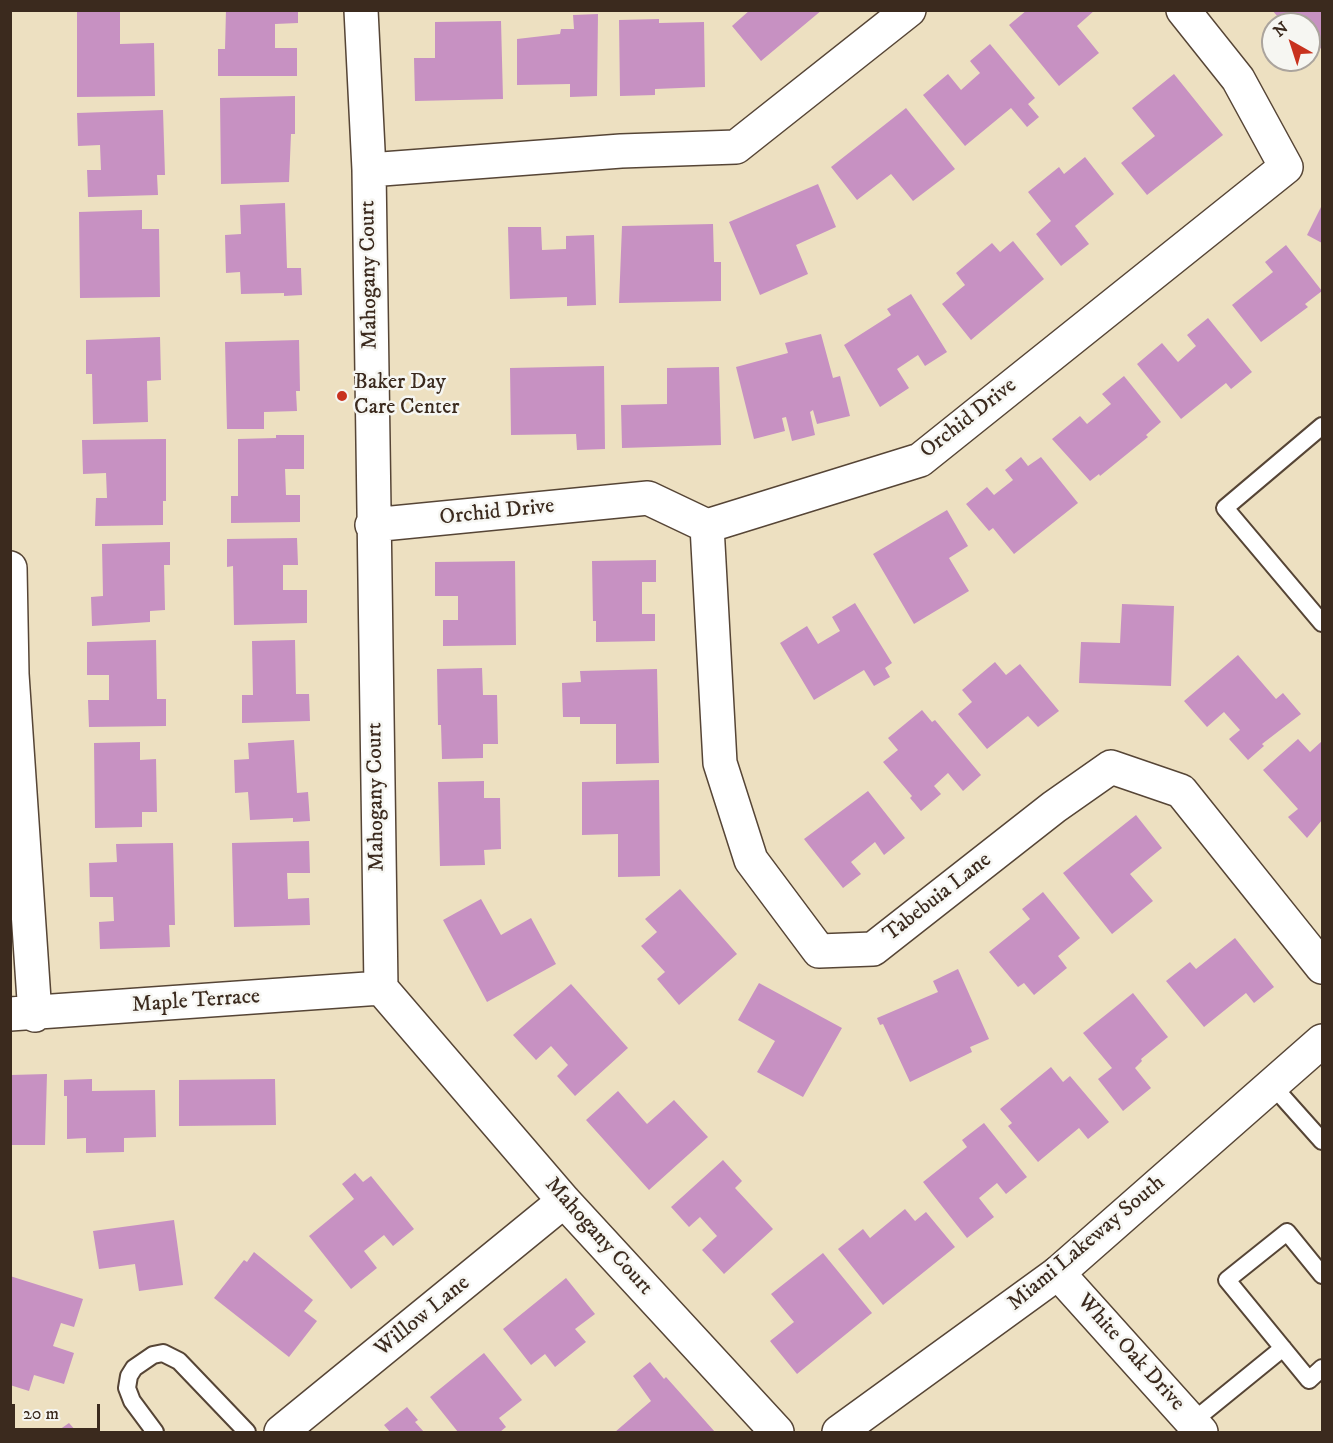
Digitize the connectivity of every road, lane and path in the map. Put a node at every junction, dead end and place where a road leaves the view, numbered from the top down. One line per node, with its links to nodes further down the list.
1 (361, 10): 4 (street, Mahogany Court)
2 (909, 10): 4 (street)
3 (1183, 10): 7 (street, Orchid Drive)
4 (369, 170): 6 (street, Mahogany Court)
5 (1323, 426): 9 (lane)
6 (372, 525): 7 (street, Orchid Drive); 12 (street, Mahogany Court)
7 (707, 526): 11 (street, Tabebuia Lane)
8 (10, 568): 10 (street)
9 (1323, 622)
10 (11, 674): 13 (street)
11 (1323, 967)
12 (381, 988): 13 (street, Maple Terrace); 17 (street, Mahogany Court)
13 (23, 1015)
14 (1320, 1046): 15 (street, Miami Lakeway South)
15 (1272, 1085): 16 (lane); 18 (street, Miami Lakeway South)
16 (1323, 1141)
17 (564, 1201): 25 (street, Willow Lane); 26 (street, Mahogany Court)
18 (1058, 1273): 22 (street, White Oak Drive); 27 (street, Miami Lakeway South)
19 (1323, 1275): 20 (lane)
20 (1283, 1348): 21 (lane); 22 (lane)
21 (1323, 1368)
22 (1196, 1427)
23 (155, 1432): 24 (lane)
24 (247, 1432)
25 (281, 1432)
26 (777, 1432)
27 (839, 1432)

